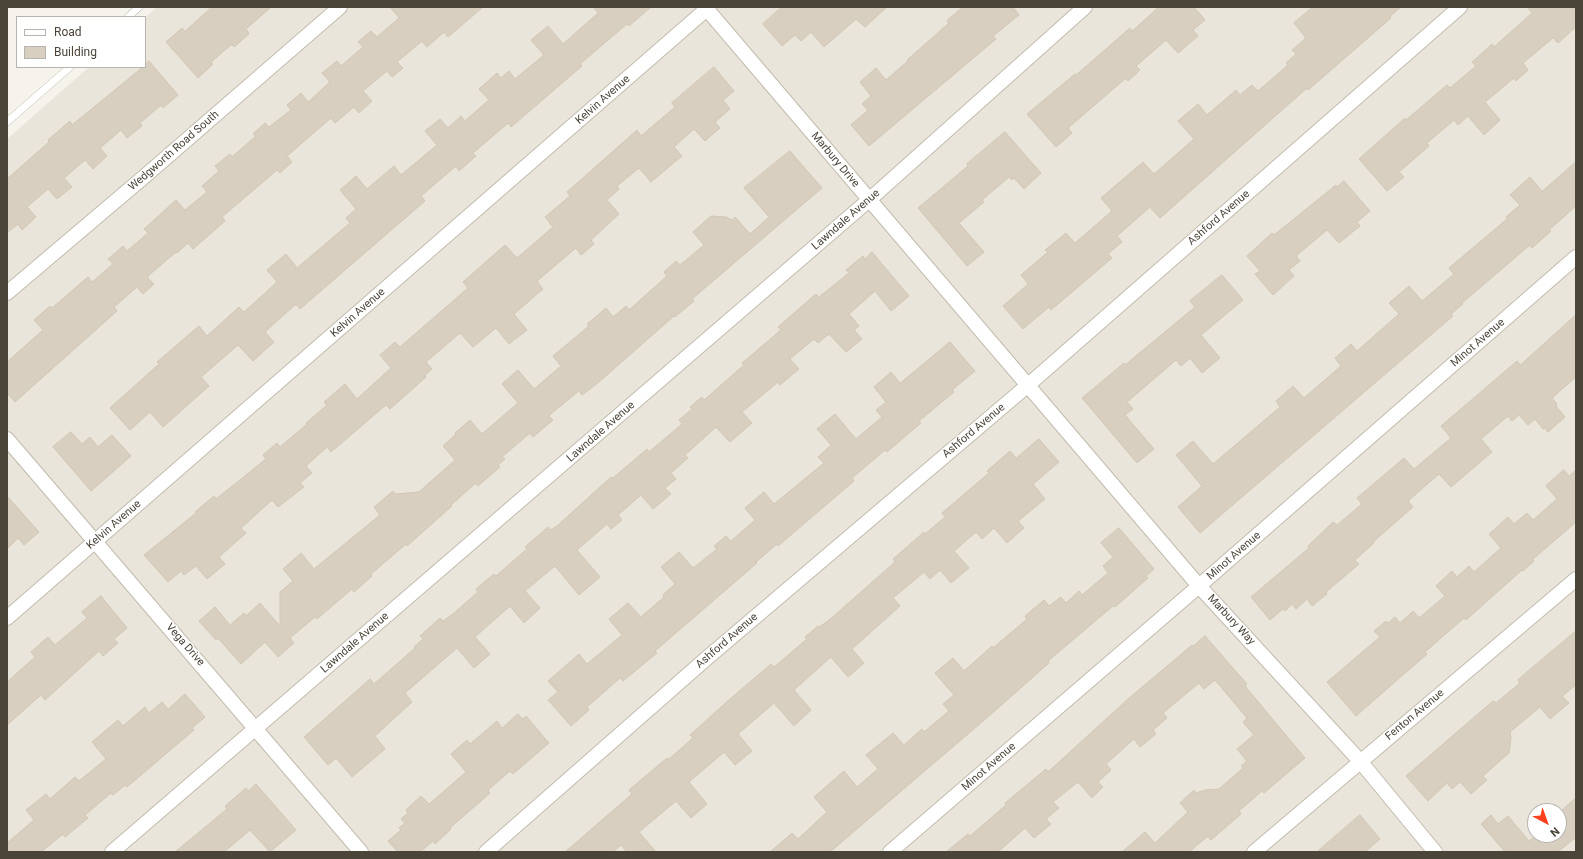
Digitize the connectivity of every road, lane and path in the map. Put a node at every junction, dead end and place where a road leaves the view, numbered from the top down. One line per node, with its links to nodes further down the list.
1 (139, 7): 6 (lane)
2 (340, 7): 11 (street, Wedgworth Road South)
3 (1085, 7): 9 (street, Lawndale Avenue)
4 (1460, 7): 12 (street, Ashford Avenue)
5 (707, 8): 9 (street, Marbury Drive); 14 (street, Kelvin Avenue)
6 (129, 16)
7 (69, 68): 8 (lane)
8 (7, 122)
9 (869, 200): 12 (street, Marbury Drive); 18 (street, Lawndale Avenue)
10 (1576, 257): 16 (street, Minot Avenue)
11 (7, 293)
12 (1027, 386): 16 (street, Marbury Way); 22 (street, Ashford Avenue)
13 (7, 439): 14 (street, Vega Drive)
14 (96, 541): 17 (street, Kelvin Avenue); 18 (street, Vega Drive)
15 (1576, 579): 19 (street, Fenton Avenue)
16 (1200, 586): 19 (street, Marbury Way); 23 (street, Minot Avenue)
17 (7, 618)
18 (256, 729): 20 (street, Lawndale Avenue); 21 (street, Vega Drive)
19 (1360, 761): 24 (street, Fenton Avenue); 25 (street, Marbury Way)
20 (112, 852)
21 (362, 852)
22 (486, 852)
23 (890, 852)
24 (1254, 852)
25 (1436, 852)

